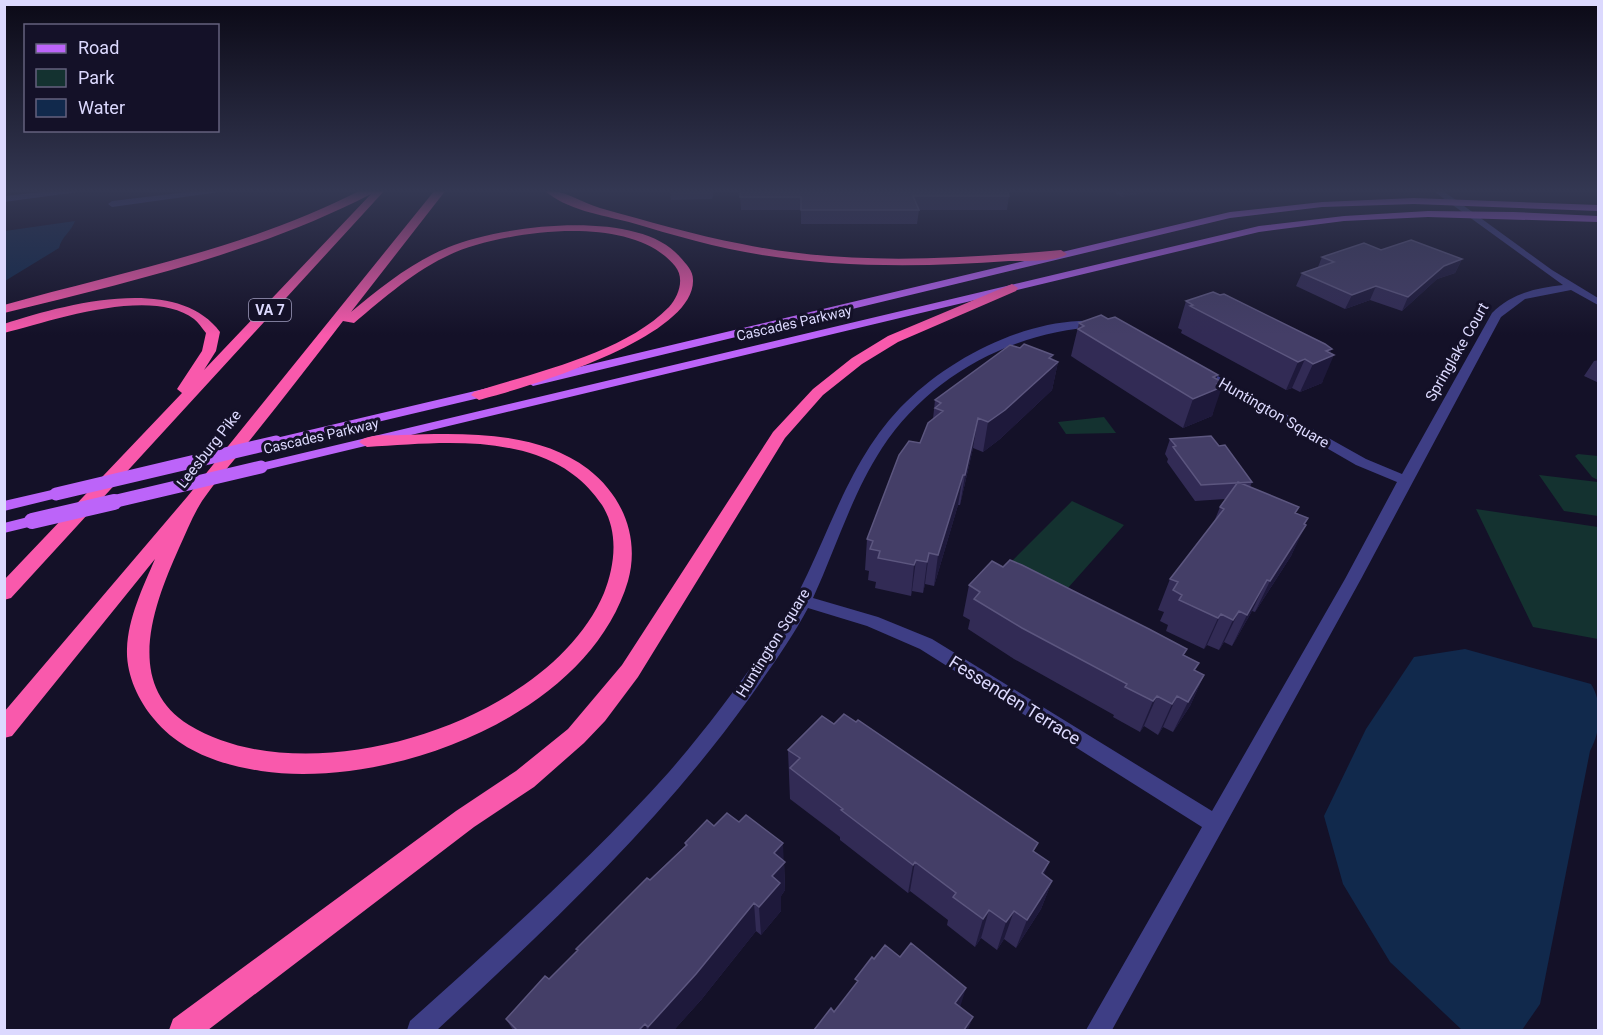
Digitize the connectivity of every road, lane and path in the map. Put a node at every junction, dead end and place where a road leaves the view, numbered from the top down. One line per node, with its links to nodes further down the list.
1 (260, 238): 14 (highway)
2 (335, 238): 20 (highway, VA 7)
3 (403, 238): 17 (highway, Leesburg Pike)
4 (490, 238): 17 (highway)
5 (636, 238): 19 (highway)
6 (700, 238): 10 (highway)
7 (1124, 238): 10 (main road, Cascades Parkway)
8 (1213, 238): 12 (main road, Cascades Parkway)
9 (1502, 238): 11 (street)
10 (1060, 254): 19 (main road, Cascades Parkway)
11 (1573, 287): 13 (street); 22 (street, Springlake Court)
12 (1012, 288): 21 (main road, Cascades Parkway); 30 (highway)
13 (1599, 302)
14 (4, 309)
15 (1116, 327): 27 (street, Huntington Square)
16 (4, 329): 20 (highway)
17 (319, 344): 23 (highway, Leesburg Pike)
18 (1191, 366): 22 (street, Huntington Square)
19 (479, 394): 24 (main road, Cascades Parkway, bridge)
20 (159, 429): 26 (highway, VA 7)
21 (367, 442): 23 (highway); 25 (main road, Cascades Parkway, bridge)
22 (1407, 481): 29 (street)
23 (193, 501): 28 (highway, Leesburg Pike)
24 (4, 506)
25 (4, 528)
26 (4, 593)
27 (803, 601): 29 (street, Fessenden Terrace); 31 (street, Huntington Square)
28 (4, 729)
29 (1215, 824): 32 (street)
30 (183, 1030)
31 (419, 1030)
32 (1099, 1030)

